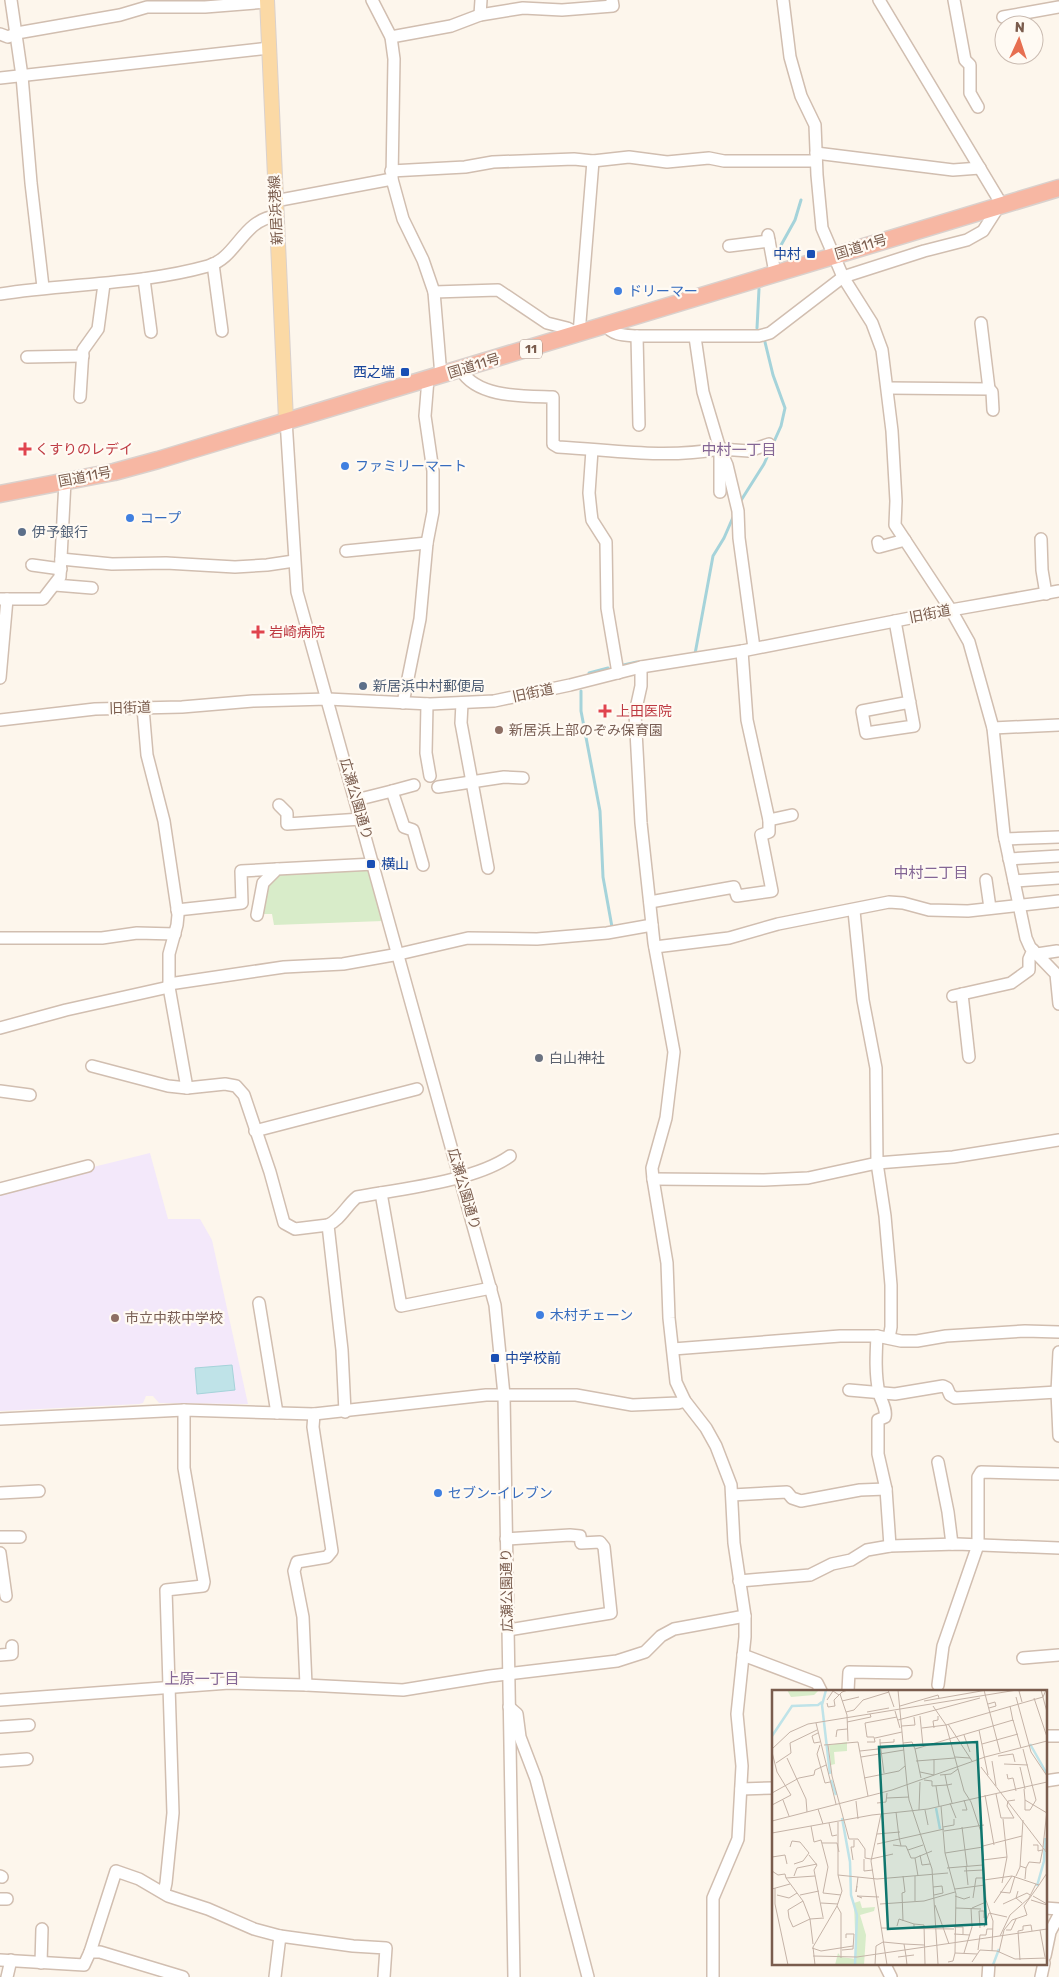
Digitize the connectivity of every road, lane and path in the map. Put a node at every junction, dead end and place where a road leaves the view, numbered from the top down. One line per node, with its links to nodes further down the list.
1 (11, 0): 12 (street)
2 (372, 0): 14 (street)
3 (481, 0): 10 (street)
4 (612, 0): 10 (street)
5 (783, 0): 19 (street)
6 (879, 0): 21 (street)
7 (954, 0): 18 (street)
8 (267, 1): 12 (street); 15 (main road, 新居浜港線)
9 (1059, 7): 11 (street)
10 (480, 15): 14 (street)
11 (1014, 15)
12 (17, 33): 13 (street); 16 (street)
13 (0, 34)
14 (391, 37): 22 (street)
15 (269, 48): 16 (street); 24 (main road, 新居浜港線)
16 (22, 76): 17 (street); 34 (street)
17 (0, 78)
18 (978, 107)
19 (816, 157): 20 (street); 21 (street); 28 (street)
20 (592, 161): 22 (street); 41 (street)
21 (980, 168): 25 (street)
22 (392, 175): 24 (street); 35 (street)
23 (1059, 188): 25 (highway, 国道11号 / 11)
24 (275, 201): 26 (main road, 新居浜港線)
25 (1001, 205): 28 (highway, 国道11号 / 11); 31 (street)
26 (276, 216): 29 (street); 52 (main road, 新居浜港線)
27 (729, 246): 30 (street)
28 (832, 256): 30 (highway, 国道11号 / 11); 31 (street)
29 (213, 264): 32 (street); 39 (street)
30 (774, 264): 38 (highway, 国道11号 / 11)
31 (843, 277): 43 (street); 48 (street)
32 (144, 279): 33 (street); 40 (street)
33 (104, 284): 34 (street); 44 (street)
34 (43, 287): 36 (street)
35 (434, 292): 41 (street); 47 (street)
36 (0, 294)
37 (981, 323): 49 (street)
38 (605, 325): 41 (highway, 国道11号 / 11); 42 (street)
39 (222, 331)
40 (151, 332)
41 (579, 334): 46 (highway, 国道11号 / 11)
42 (637, 336): 43 (street); 53 (street)
43 (695, 337): 55 (street)
44 (82, 356): 45 (street); 50 (street)
45 (27, 357)
46 (461, 370): 47 (highway, 国道11号 / 11); 56 (street)
47 (435, 378): 52 (highway, 国道11号 / 11); 63 (street)
48 (888, 388): 49 (street); 60 (street)
49 (989, 389): 51 (street)
50 (80, 397)
51 (993, 410)
52 (286, 420): 57 (highway, 国道11号 / 11); 65 (street, 広瀬公園通り)
53 (639, 425)
54 (769, 444): 55 (street)
55 (720, 449): 56 (street); 58 (street); 75 (street)
56 (592, 450): 78 (street)
57 (65, 481): 59 (highway, 国道11号 / 11); 66 (street)
58 (720, 492)
59 (0, 494)
60 (905, 540): 62 (street); 73 (street)
61 (1041, 540): 71 (street)
62 (878, 542)
63 (427, 543): 64 (street); 82 (street)
64 (346, 550)
65 (294, 561): 66 (street); 80 (street, 広瀬公園通り)
66 (61, 564): 67 (street); 68 (street)
67 (32, 565)
68 (54, 585): 69 (street); 72 (street)
69 (92, 588)
70 (1059, 592): 71 (street, 旧街道)
71 (1046, 594): 73 (street, 旧街道)
72 (4, 599): 79 (street)
73 (952, 610): 74 (street, 旧街道); 88 (street)
74 (895, 621): 75 (street, 旧街道); 81 (street)
75 (754, 648): 76 (street, 旧街道)
76 (742, 651): 77 (street, 旧街道); 99 (street)
77 (641, 667): 78 (street, 旧街道); 112 (street)
78 (618, 673): 84 (street, 旧街道)
79 (0, 678)
80 (328, 698): 82 (street, 旧街道); 85 (street, 旧街道); 95 (street, 広瀬公園通り)
81 (910, 702): 81 (street)
82 (403, 703): 83 (street, 旧街道)
83 (427, 704): 84 (street, 旧街道); 89 (street)
84 (462, 704): 91 (street)
85 (143, 708): 86 (street, 旧街道); 115 (street)
86 (0, 720)
87 (1059, 725): 88 (street)
88 (993, 728): 101 (street)
89 (430, 776)
90 (523, 778): 91 (street)
91 (471, 782): 93 (street); 106 (street)
92 (414, 785): 94 (street)
93 (438, 787)
94 (392, 792): 95 (street); 105 (street)
95 (356, 800): 98 (street, 広瀬公園通り)
96 (279, 805): 98 (street)
97 (792, 815): 99 (street)
98 (361, 819): 104 (street, 広瀬公園通り)
99 (769, 820): 112 (street)
100 (1059, 836): 101 (street)
101 (1005, 839): 103 (street)
102 (1059, 856): 103 (street)
103 (1009, 858): 110 (street)
104 (374, 864): 107 (street); 124 (street, 広瀬公園通り)
105 (423, 865)
106 (488, 868)
107 (277, 869): 115 (street); 117 (street)
108 (1059, 878): 110 (street)
109 (986, 880): 114 (street)
110 (1014, 881): 113 (street)
111 (1059, 901): 113 (street)
112 (650, 902): 118 (street)
113 (1019, 904): 114 (street); 123 (street)
114 (990, 908): 116 (street)
115 (177, 910): 119 (street)
116 (854, 911): 121 (street); 137 (street)
117 (257, 916)
118 (652, 925): 121 (street); 124 (street)
119 (175, 934): 120 (street); 125 (street)
120 (0, 938)
121 (654, 947): 140 (street)
122 (1057, 951): 123 (street)
123 (1035, 952): 126 (street); 128 (street)
124 (400, 954): 125 (street); 139 (street, 広瀬公園通り)
125 (169, 985): 127 (street); 130 (street)
126 (1059, 1004)
127 (0, 1028)
128 (969, 1057)
129 (92, 1066): 130 (street)
130 (187, 1088): 134 (street)
131 (417, 1089): 134 (street)
132 (0, 1091): 133 (street)
133 (30, 1095)
134 (255, 1130): 143 (street)
135 (1059, 1140): 137 (street)
136 (510, 1156): 139 (street)
137 (877, 1163): 140 (street); 148 (street)
138 (88, 1166): 141 (street)
139 (460, 1176): 142 (street); 144 (street, 広瀬公園通り)
140 (653, 1179): 149 (street)
141 (0, 1189)
142 (382, 1193): 143 (street); 144 (street)
143 (328, 1225): 157 (street)
144 (491, 1288): 154 (street, 広瀬公園通り)
145 (259, 1303): 158 (street)
146 (1059, 1332): 148 (street)
147 (877, 1336): 148 (street); 149 (street); 153 (street)
148 (889, 1338)
149 (673, 1349): 155 (street)
150 (1059, 1352): 152 (street)
151 (850, 1390): 153 (street)
152 (1057, 1392): 153 (street); 161 (street)
153 (880, 1394): 164 (street)
154 (504, 1395): 155 (street); 157 (street); 170 (street, 広瀬公園通り)
155 (685, 1401): 167 (street)
156 (184, 1410): 158 (street); 160 (street); 189 (street)
157 (345, 1412): 159 (street)
158 (277, 1413): 159 (street)
159 (314, 1414): 187 (street)
160 (0, 1419)
161 (1059, 1436)
162 (938, 1462): 171 (street)
163 (1059, 1474): 172 (street)
164 (886, 1489): 167 (street); 173 (street)
165 (39, 1491): 166 (street)
166 (0, 1493)
167 (732, 1495): 176 (street)
168 (0, 1537): 169 (street)
169 (20, 1537)
170 (506, 1540): 179 (street, 広瀬公園通り); 179 (street)
171 (952, 1544): 172 (street); 173 (street)
172 (978, 1545): 174 (street); 188 (street)
173 (890, 1546): 176 (street)
174 (1059, 1548)
175 (0, 1553): 177 (street)
176 (739, 1581): 178 (street)
177 (6, 1596)
178 (745, 1616): 182 (street); 186 (street)
179 (508, 1630): 186 (street, 広瀬公園通り)
180 (12, 1646): 181 (street)
181 (0, 1655)
182 (743, 1655): 190 (street); 203 (street)
183 (1059, 1655): 184 (street)
184 (1023, 1658)
185 (906, 1673): 191 (street)
186 (509, 1675): 187 (street); 193 (street, 広瀬公園通り)
187 (306, 1685): 189 (street)
188 (938, 1685)
189 (170, 1688): 192 (street); 204 (street)
190 (820, 1690)
191 (848, 1690)
192 (0, 1700)
193 (509, 1708): 221 (street, 広瀬公園通り); 222 (street)
194 (29, 1726): 195 (street)
195 (0, 1727)
196 (1046, 1736): 197 (street)
197 (1059, 1736)
198 (27, 1759): 199 (street)
199 (0, 1761)
200 (1059, 1779): 201 (street)
201 (1046, 1780)
202 (772, 1788): 203 (street)
203 (741, 1790): 223 (street)
204 (164, 1892): 209 (street); 211 (street)
205 (1046, 1908): 206 (street)
206 (1059, 1909)
207 (1059, 1915): 210 (street)
208 (42, 1929): 213 (street)
209 (280, 1936): 219 (street); 220 (street)
210 (1046, 1951)
211 (90, 1952): 213 (street); 218 (street)
212 (6, 1960): 213 (street); 217 (street)
213 (41, 1963)
214 (884, 1964): 224 (street)
215 (989, 1964): 225 (street)
216 (1044, 1964): 226 (street)
217 (7, 1977)
218 (183, 1977)
219 (275, 1977)
220 (384, 1977)
221 (514, 1977)
222 (588, 1977)
223 (713, 1977)
224 (891, 1977)
225 (988, 1977)
226 (1041, 1977)

